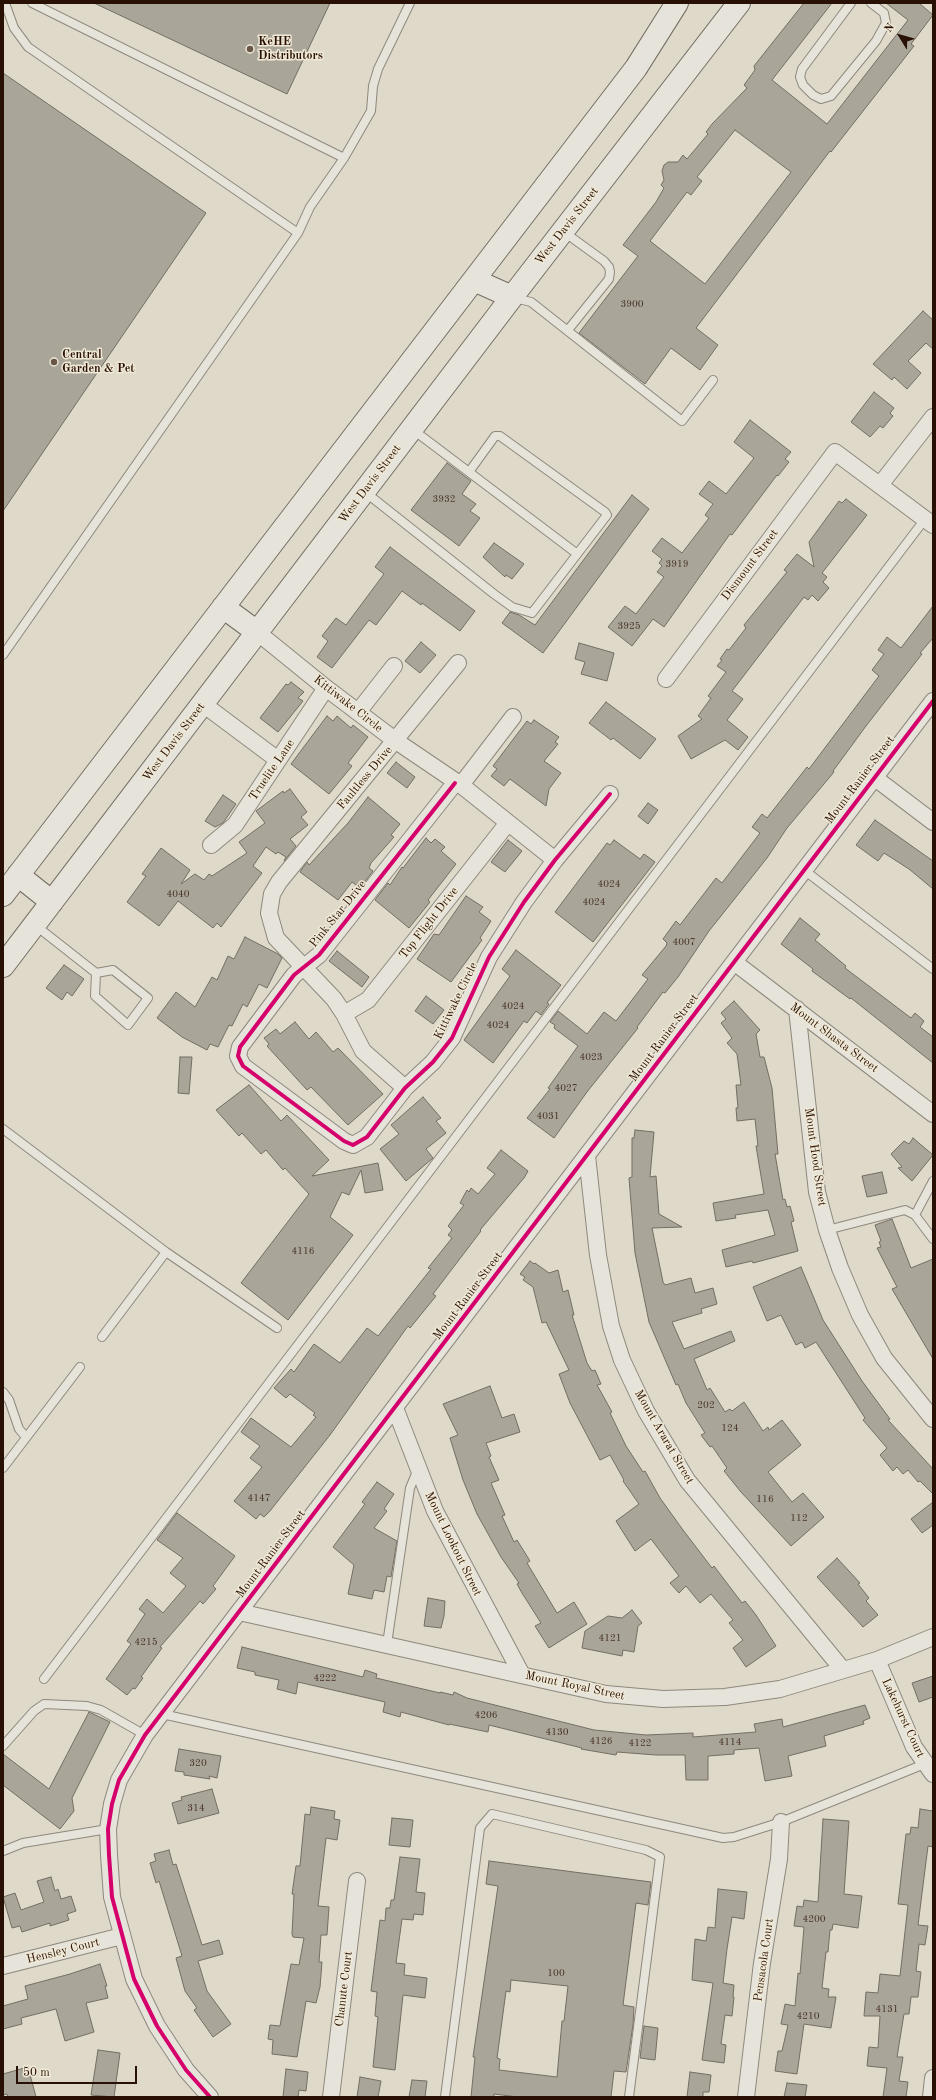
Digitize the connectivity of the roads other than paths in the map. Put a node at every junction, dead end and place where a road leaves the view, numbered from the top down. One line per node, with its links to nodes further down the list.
1 (5, 3): 10 (lane)
2 (32, 3): 8 (lane)
3 (410, 3): 8 (lane)
4 (677, 3): 11 (main road)
5 (739, 3): 9 (main road, West Davis Street)
6 (851, 3): 7 (lane)
7 (871, 3)
8 (344, 158): 10 (lane)
9 (563, 231): 12 (main road, West Davis Street); 13 (lane)
10 (298, 233): 24 (lane)
11 (474, 280): 12 (main road); 22 (main road)
12 (512, 297): 13 (lane); 16 (main road, West Davis Street)
13 (568, 330): 14 (lane)
14 (713, 380)
15 (933, 417): 18 (street)
16 (412, 429): 17 (lane); 19 (main road, West Davis Street)
17 (469, 472): 21 (lane); 21 (lane)
18 (880, 485): 20 (street); 27 (street, Dismount Street)
19 (364, 492): 21 (lane); 23 (main road, West Davis Street)
20 (929, 522): 79 (lane)
21 (576, 552)
22 (224, 607): 23 (main road); 43 (main road)
23 (257, 632): 28 (street, Kittiwake Circle); 30 (main road, West Davis Street)
24 (3, 655)
25 (458, 663): 33 (street, Faultless Drive)
26 (394, 666): 31 (street)
27 (666, 679)
28 (326, 688): 31 (street, Kittiwake Circle); 34 (street, Truelite Lane)
29 (933, 701): 35 (street, Mount Ranier Street)
30 (203, 704): 34 (street); 45 (main road, West Davis Street)
31 (358, 712): 33 (street, Kittiwake Circle)
32 (513, 717): 36 (street, Pink Star Drive)
33 (396, 741): 36 (street, Kittiwake Circle); 49 (street, Faultless Drive)
34 (278, 760): 40 (street, Truelite Lane)
35 (875, 778): 38 (street); 42 (street, Mount Ranier Street)
36 (458, 784): 39 (street, Kittiwake Circle); 49 (street, Pink Star Drive)
37 (610, 794): 41 (street, Kittiwake Circle)
38 (933, 822)
39 (507, 824): 41 (street, Kittiwake Circle); 53 (street, Top Flight Drive)
40 (211, 845)
41 (555, 860): 55 (street, Kittiwake Circle)
42 (804, 870): 47 (street, Mount Ranier Street); 50 (lane)
43 (18, 875): 44 (main road); 45 (main road)
44 (3, 895)
45 (52, 902): 46 (main road, West Davis Street)
46 (35, 925): 48 (main road, West Davis Street); 51 (lane)
47 (734, 962): 52 (street, Mount Shasta Street); 58 (street, Mount Ranier Street)
48 (3, 966)
49 (304, 966): 53 (street); 54 (street, Pink Star Drive)
50 (933, 969)
51 (96, 973): 51 (lane)
52 (796, 1009): 56 (street, Mount Shasta Street); 61 (street, Mount Hood Street)
53 (344, 1014): 55 (street)
54 (238, 1056): 55 (street, Kittiwake Circle)
55 (405, 1088)
56 (933, 1114)
57 (3, 1129): 63 (lane)
58 (587, 1156): 68 (street, Mount Ranier Street); 77 (street, Mount Ararat Street)
59 (933, 1181): 60 (lane)
60 (915, 1215): 61 (lane); 62 (lane)
61 (827, 1230): 69 (street, Mount Hood Street)
62 (933, 1239)
63 (166, 1252): 64 (lane); 65 (lane)
64 (277, 1328)
65 (102, 1337)
66 (80, 1367): 70 (lane)
67 (3, 1392): 70 (lane)
68 (395, 1408): 72 (street, Mount Lookout Street); 73 (street, Mount Ranier Street)
69 (933, 1419)
70 (26, 1437): 71 (lane)
71 (3, 1468)
72 (418, 1468): 75 (lane); 78 (street, Mount Lookout Street)
73 (239, 1612): 75 (street, Mount Royal Street); 80 (street, Mount Ranier Street)
74 (933, 1637): 76 (street, Mount Royal Street)
75 (387, 1644): 78 (street, Mount Royal Street)
76 (877, 1660): 77 (street, Mount Royal Street); 83 (street, Lakehurst Court)
77 (843, 1670): 78 (street, Mount Royal Street)
78 (522, 1674)
79 (44, 1679)
80 (162, 1714): 81 (street, Mount Ranier Street); 84 (lane)
81 (145, 1735): 82 (lane); 85 (street, Mount Ranier Street)
82 (3, 1746)
83 (930, 1766): 84 (lane)
84 (781, 1822): 95 (street, Pensacola Court)
85 (108, 1829): 86 (lane); 88 (street, Mount Ranier Street)
86 (3, 1851)
87 (357, 1881): 92 (street, Chanute Court)
88 (122, 1936): 89 (street, Hensley Court); 91 (street, Mount Ranier Street)
89 (3, 1966)
90 (933, 2078): 96 (street)
91 (210, 2097)
92 (331, 2097)
93 (445, 2097): 94 (lane)
94 (629, 2097)
95 (746, 2097)
96 (930, 2097)

